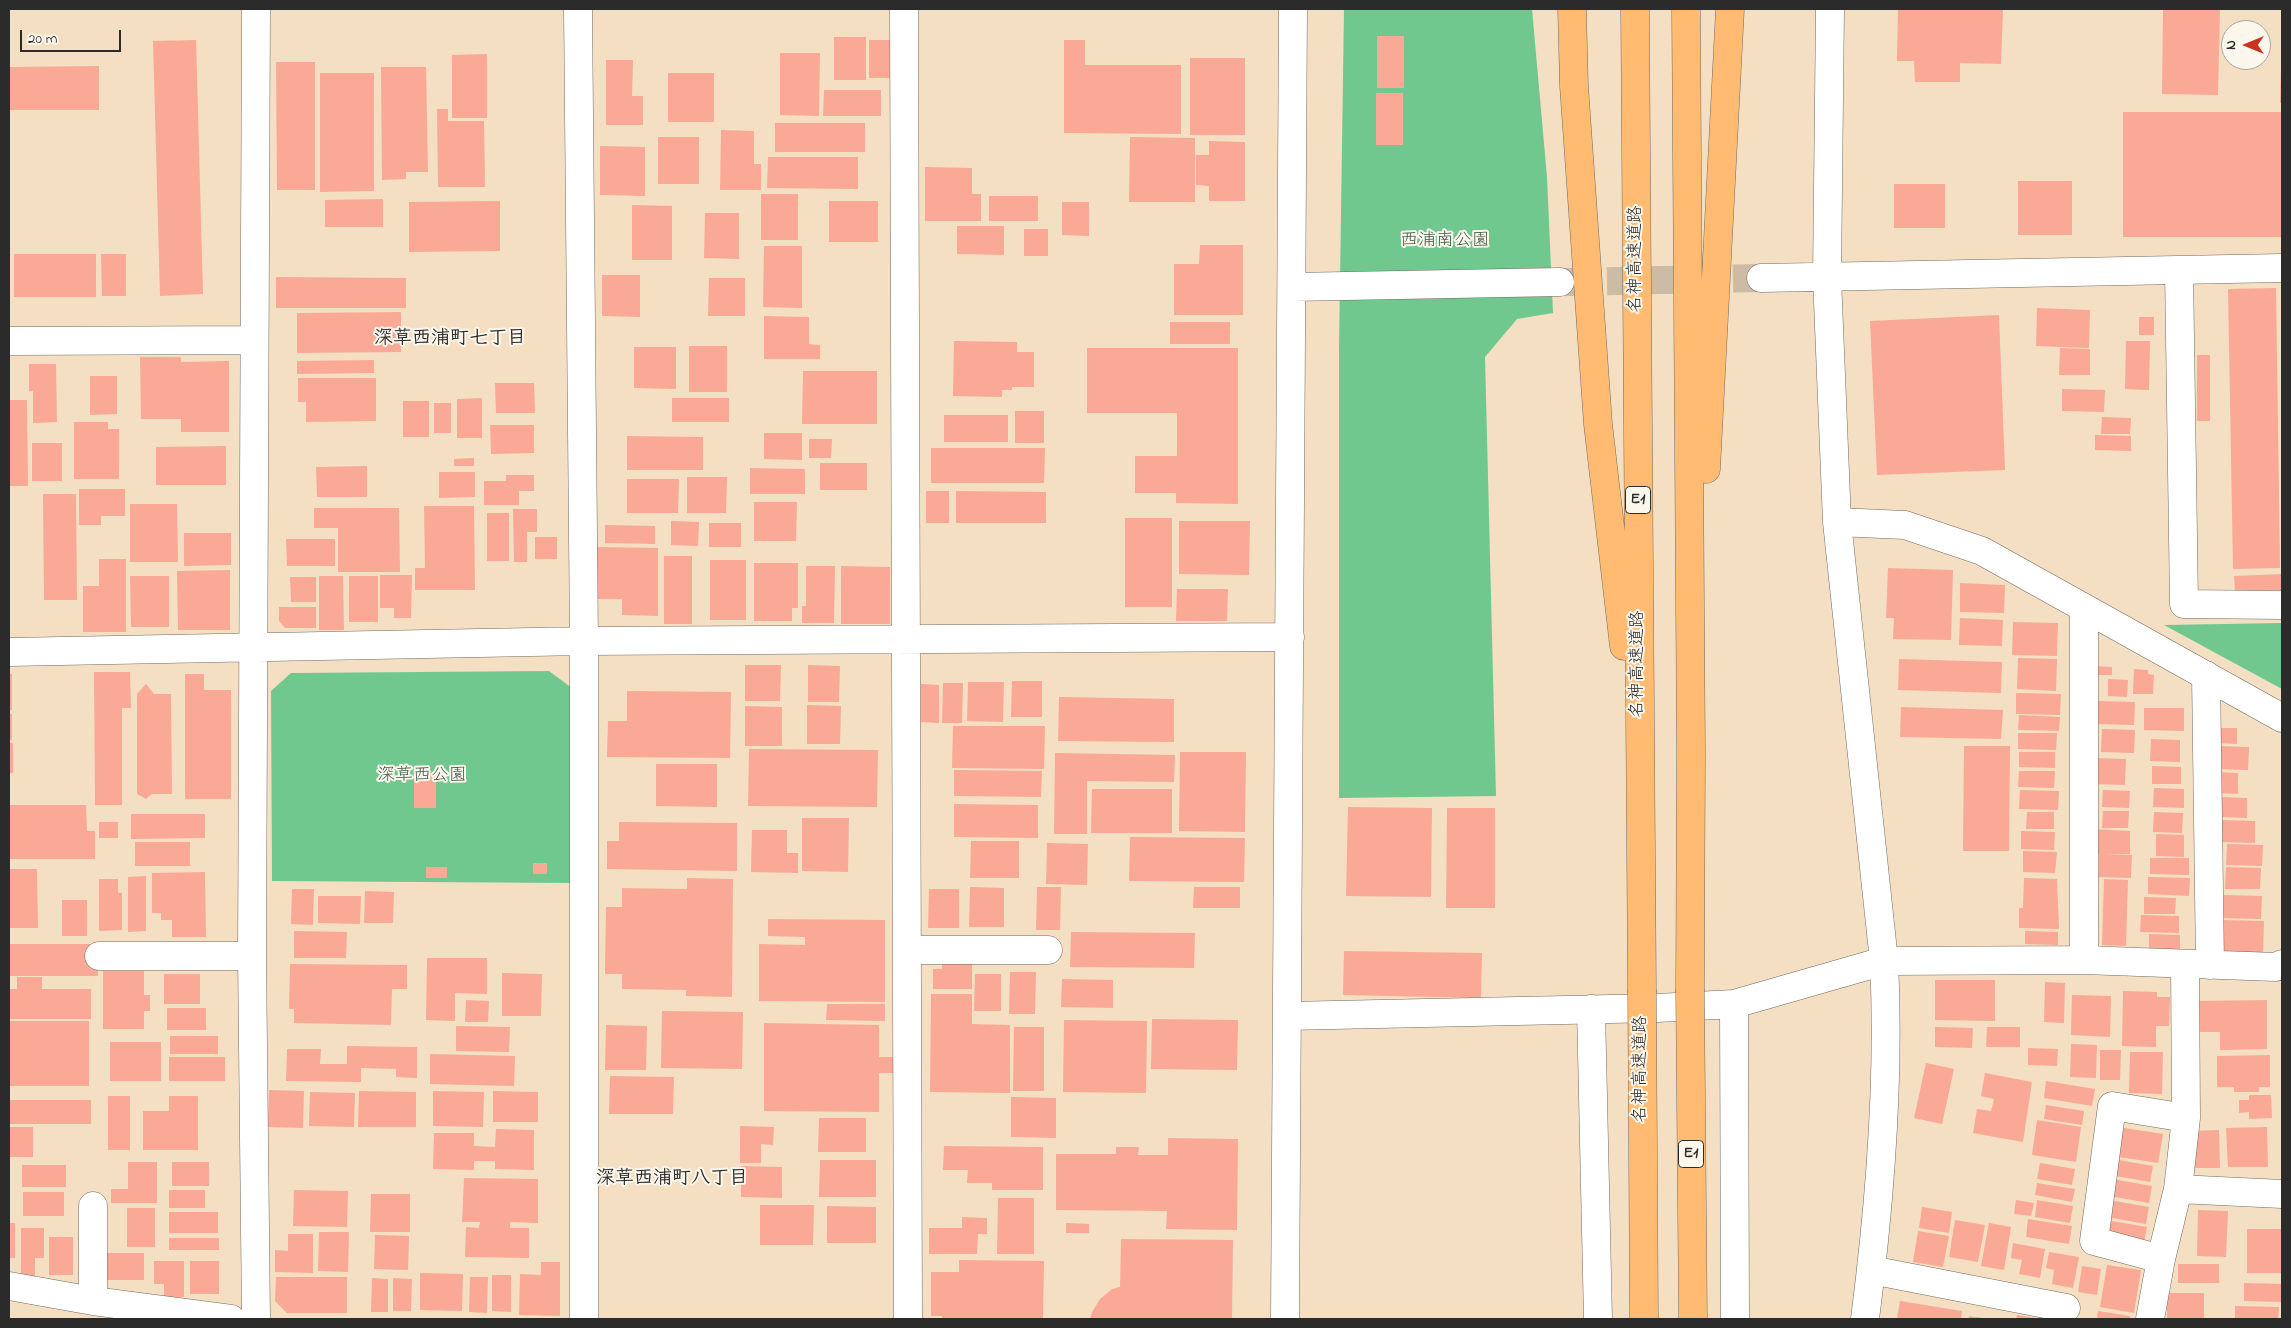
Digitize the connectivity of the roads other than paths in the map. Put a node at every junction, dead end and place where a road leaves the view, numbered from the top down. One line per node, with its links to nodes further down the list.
1 (256, 9): 16 (street)
2 (578, 9): 23 (street)
3 (904, 9): 22 (street)
4 (1293, 9): 15 (street)
5 (1572, 9): 29 (highway)
6 (1635, 9): 29 (highway, 名神高速道路 / E1)
7 (1686, 9): 28 (highway, E1)
8 (1730, 9): 28 (highway)
9 (1830, 9): 12 (street)
10 (2282, 268): 11 (street)
11 (2179, 270): 12 (street); 19 (street)
12 (1827, 276): 13 (street); 18 (street)
13 (1761, 278)
14 (1560, 282): 15 (street)
15 (1292, 287): 21 (street)
16 (254, 340): 17 (street); 24 (street)
17 (9, 341)
18 (1837, 522): 20 (street); 35 (street)
19 (2282, 605)
20 (2084, 608): 26 (street); 34 (street)
21 (1290, 637): 22 (street); 40 (street)
22 (908, 640): 23 (street); 30 (street)
23 (584, 641): 24 (street); 52 (street)
24 (253, 648): 25 (street); 33 (street)
25 (9, 652)
26 (2206, 675): 27 (street); 36 (street)
27 (2282, 718)
28 (1691, 753): 57 (highway, E1, bridge)
29 (1639, 756): 56 (highway, 名神高速道路 / E1, bridge)
30 (908, 950): 31 (street); 53 (street)
31 (1048, 950)
32 (99, 956): 33 (street)
33 (252, 956): 51 (street)
34 (2084, 960): 35 (street); 36 (street)
35 (1884, 961): 38 (street); 46 (street)
36 (2197, 964): 37 (street); 41 (street)
37 (2282, 964)
38 (1734, 1004): 39 (street); 58 (street)
39 (1591, 1009): 40 (street); 55 (street)
40 (1287, 1016): 54 (street)
41 (2186, 1118): 42 (street); 45 (street)
42 (2178, 1190): 43 (street); 45 (street)
43 (2282, 1194)
44 (93, 1206): 48 (street)
45 (2161, 1259): 60 (street)
46 (1871, 1270): 49 (street); 59 (street)
47 (9, 1286): 48 (street)
48 (93, 1301): 50 (street)
49 (2066, 1308)
50 (231, 1319)
51 (256, 1319)
52 (584, 1319)
53 (908, 1319)
54 (1285, 1319)
55 (1598, 1319)
56 (1644, 1319)
57 (1693, 1319)
58 (1735, 1319)
59 (1865, 1319)
60 (2150, 1319)

